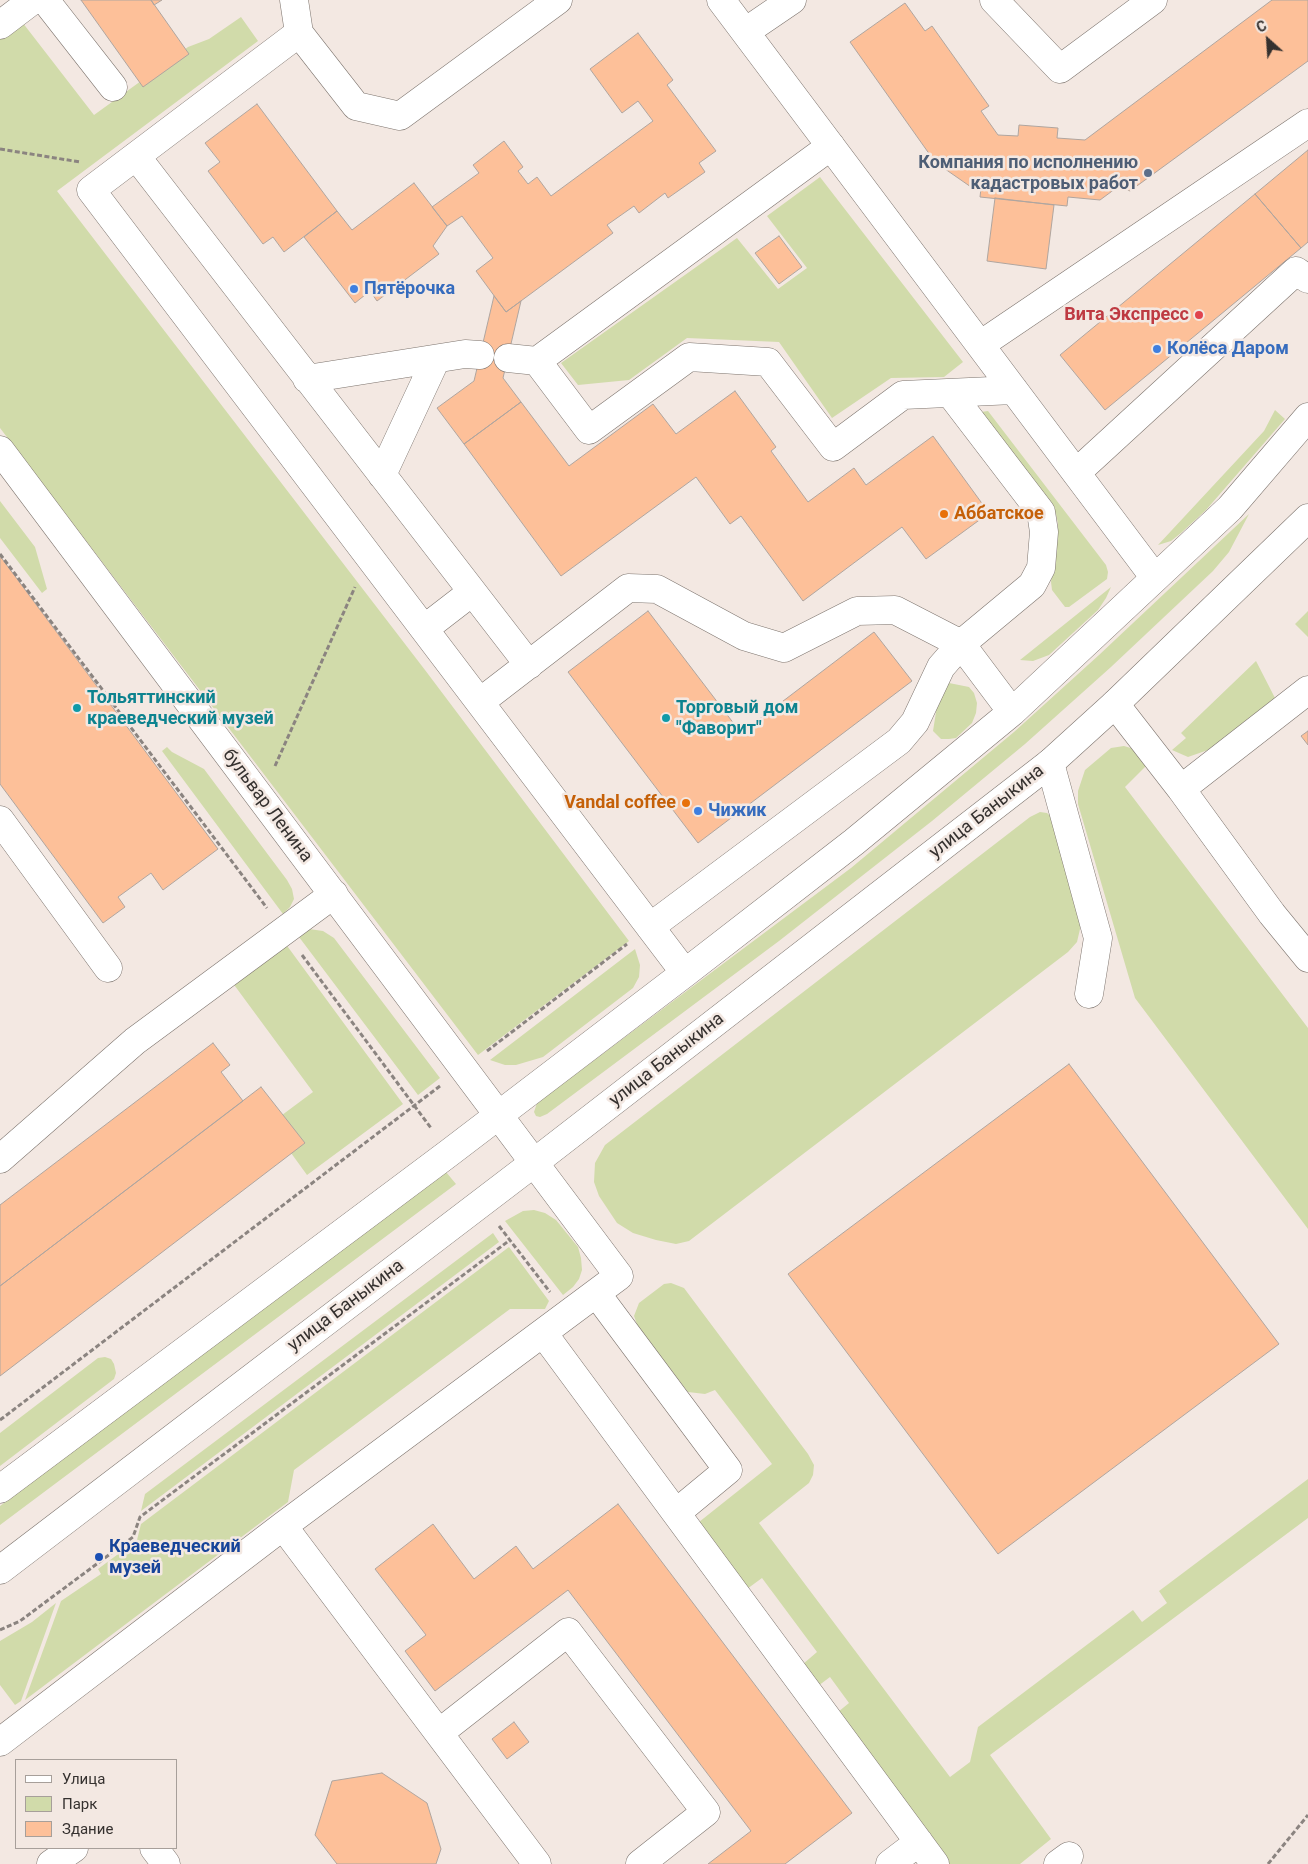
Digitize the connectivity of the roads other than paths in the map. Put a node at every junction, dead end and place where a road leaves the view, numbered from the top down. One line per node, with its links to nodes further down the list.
1 (34, 0): 9 (main road)
2 (45, 0): 12 (main road)
3 (294, 0): 11 (main road)
4 (558, 0): 11 (main road)
5 (721, 0): 10 (main road)
6 (792, 0): 10 (main road)
7 (994, 0): 8 (main road)
8 (1153, 0)
9 (0, 25)
10 (745, 32): 14 (main road)
11 (299, 34): 15 (main road)
12 (113, 87)
13 (1308, 123): 17 (main road)
14 (831, 146): 17 (main road); 21 (main road)
15 (128, 162): 22 (main road); 32 (main road)
16 (1308, 279): 27 (main road)
17 (980, 345): 23 (main road)
18 (480, 355): 20 (main road)
19 (508, 358): 21 (main road)
20 (436, 359): 22 (main road); 28 (main road)
21 (537, 361): 24 (main road)
22 (307, 378): 28 (main road)
23 (1014, 390): 24 (main road); 27 (main road)
24 (950, 393): 33 (main road)
25 (1308, 417): 30 (main road)
26 (0, 450): 42 (main road, бульвар Ленина)
27 (1076, 473): 30 (main road)
28 (382, 475): 31 (main road)
29 (1308, 518): 37 (main road, улица Баныкина)
30 (1155, 578): 38 (main road)
31 (472, 592): 32 (main road); 34 (main road)
32 (424, 629): 36 (main road)
33 (961, 644): 34 (main road); 38 (main road); 43 (main road)
34 (529, 664): 36 (main road)
35 (1308, 690): 40 (main road)
36 (480, 702): 43 (main road)
37 (1115, 704): 39 (main road, улица Баныкина); 40 (main road)
38 (1012, 712): 46 (main road)
39 (1050, 763): 47 (main road); 50 (main road, улица Баныкина)
40 (1181, 789): 44 (main road)
41 (0, 820): 45 (main road)
42 (334, 894): 48 (main road, бульвар Ленина); 49 (main road)
43 (650, 926): 46 (main road)
44 (1308, 958)
45 (108, 968)
46 (685, 973): 48 (main road)
47 (1089, 994)
48 (499, 1115): 50 (main road, бульвар Ленина); 53 (main road)
49 (0, 1159)
50 (535, 1162): 51 (main road, бульвар Ленина); 56 (main road, улица Баныкина)
51 (596, 1293): 52 (main road); 54 (main road)
52 (543, 1333): 54 (main road); 55 (main road)
53 (0, 1489)
54 (676, 1512): 59 (main road)
55 (283, 1526): 57 (main road); 58 (main road)
56 (0, 1570)
57 (439, 1733): 64 (main road); 65 (main road)
58 (0, 1742)
59 (919, 1842): 66 (main road); 67 (main road)
60 (73, 1849): 62 (main road)
61 (155, 1849): 63 (main road)
62 (51, 1864)
63 (166, 1864)
64 (538, 1864)
65 (640, 1864)
66 (890, 1864)
67 (935, 1864)

